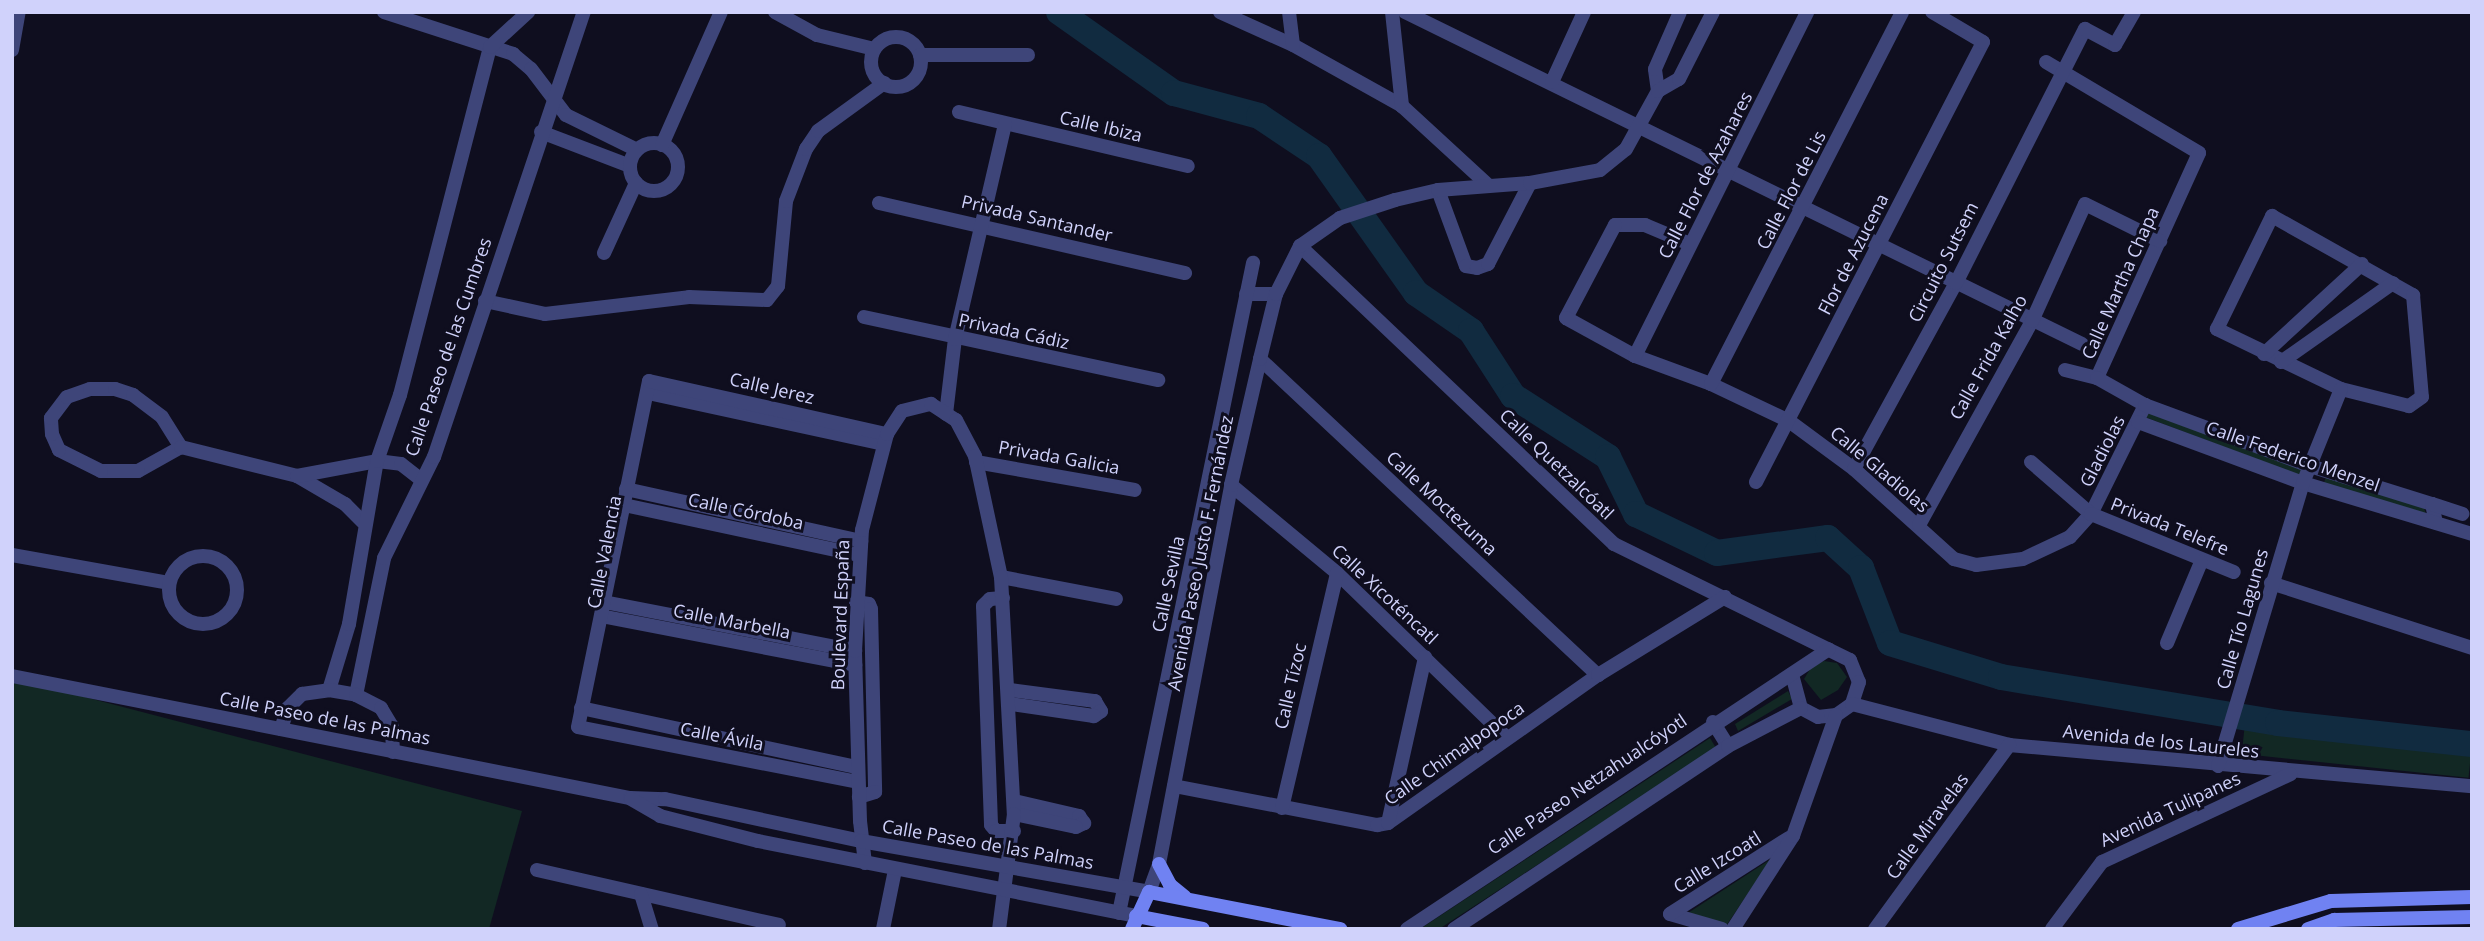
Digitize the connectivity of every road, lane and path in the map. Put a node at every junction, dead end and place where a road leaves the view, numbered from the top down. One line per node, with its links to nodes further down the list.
1 (19, 12): 22 (street)
2 (384, 12): 20 (street)
3 (528, 12): 20 (street)
4 (584, 12): 30 (street, Calle Paseo de las Cumbres)
5 (721, 12): 36 (street)
6 (775, 12): 21 (street)
7 (1220, 12): 19 (street)
8 (1289, 12): 19 (street)
9 (1392, 12): 31 (street)
10 (1405, 12): 18 (street)
11 (1584, 12): 27 (street)
12 (1680, 12): 29 (street)
13 (1713, 12): 29 (street)
14 (1807, 12): 40 (street, Calle Flor de Azahares)
15 (1902, 12): 46 (street, Calle Flor de Lis)
16 (1932, 12): 49 (street, Flor de Azucena)
17 (2134, 12): 26 (street, Circuito Sutsem)
18 (1434, 19): 27 (street)
19 (1293, 45): 31 (street)
20 (490, 47): 30 (street); 81 (street, Calle Paseo de las Cumbres)
21 (874, 49): 23 (street); 28 (street)
22 (12, 50)
23 (920, 55): 24 (street); 28 (street)
24 (1028, 55)
25 (2046, 62): 26 (street)
26 (2060, 70): 48 (street, Calle Martha Chapa); 56 (street, Circuito Sutsem)
27 (1552, 82): 34 (street)
28 (884, 83): 60 (street)
29 (1658, 91): 34 (street, Avenida Paseo Justo F. Fernández)
30 (554, 99): 35 (street, Calle Paseo de las Cumbres); 37 (street)
31 (1402, 106): 43 (street)
32 (959, 113): 33 (street, Calle Ibiza)
33 (1005, 124): 39 (street, Calle Ibiza); 47 (street)
34 (1641, 124): 40 (street); 42 (street, Avenida Paseo Justo F. Fernández)
35 (541, 132): 38 (street); 60 (street, Calle Paseo de las Cumbres)
36 (663, 145): 37 (street); 41 (street)
37 (637, 150): 38 (street)
38 (630, 166): 41 (street)
39 (1188, 166)
40 (1730, 173): 46 (street); 50 (street, Calle Flor de Azahares)
41 (636, 183): 52 (street)
42 (1530, 183): 43 (street, Avenida Paseo Justo F. Fernández); 44 (street)
43 (1488, 186): 44 (street, Avenida Paseo Justo F. Fernández)
44 (1438, 190): 51 (street, Avenida Paseo Justo F. Fernández)
45 (879, 203): 47 (street, Privada Santander)
46 (1805, 209): 49 (street); 72 (street, Calle Flor de Lis)
47 (980, 224): 55 (street, Privada Santander); 63 (street)
48 (2160, 241): 62 (street, Calle Frida Kalho); 70 (street, Calle Martha Chapa)
49 (1880, 243): 56 (street); 77 (street, Flor de Azucena)
50 (1690, 244): 66 (street, Calle Flor de Azahares); 66 (street)
51 (1300, 246): 59 (street, Avenida Paseo Justo F. Fernández); 108 (street, Calle Quetzalcóatl)
52 (604, 253)
53 (1253, 262): 58 (street, Calle Sevilla)
54 (2362, 264): 57 (street); 65 (street); 65 (street)
55 (1185, 273)
56 (1956, 283): 62 (street); 85 (street, Circuito Sutsem)
57 (2393, 283): 68 (street); 74 (street)
58 (1247, 294): 59 (street); 157 (street, Calle Sevilla)
59 (1276, 294): 67 (street, Avenida Paseo Justo F. Fernández)
60 (485, 301): 87 (street, Calle Paseo de las Cumbres)
61 (864, 317): 63 (street, Privada Cádiz)
62 (2032, 321): 64 (street); 98 (street, Calle Frida Kalho)
63 (955, 339): 71 (street, Privada Cádiz); 76 (street)
64 (2082, 344)
65 (2264, 354): 68 (street)
66 (1635, 356): 72 (street, Calle Gladiolas)
67 (1260, 359): 90 (street, Avenida Paseo Justo F. Fernández); 121 (street, Calle Moctezuma)
68 (2281, 362): 74 (street)
69 (2065, 370): 70 (street)
70 (2098, 378): 75 (street, Calle Martha Chapa)
71 (1157, 380)
72 (1711, 384): 77 (street, Calle Gladiolas)
73 (653, 388): 79 (street, Calle Jerez); 92 (street, Calle Valencia)
74 (2341, 389): 84 (street, Calle Tío Lagunes)
75 (2145, 405): 78 (street, Gladiolas); 84 (street, Calle Federico Menzel)
76 (946, 414): 79 (street); 82 (street)
77 (1789, 421): 85 (street, Calle Gladiolas); 88 (street, Flor de Azucena)
78 (2138, 422): 89 (street, Calle Federico Menzel); 94 (street, Gladiolas)
79 (886, 439): 100 (street, Boulevard España)
80 (181, 447): 80 (street); 86 (street)
81 (377, 461): 86 (street); 87 (street); 96 (street, Calle Paseo de las Cumbres)
82 (976, 462): 91 (street, Privada Galicia); 105 (street)
83 (2031, 462): 94 (street, Privada Telefre)
84 (2310, 466): 89 (street, Calle Tío Lagunes); 93 (street, Calle Federico Menzel)
85 (1854, 468): 98 (street, Calle Gladiolas)
86 (297, 476): 96 (street)
87 (420, 480): 114 (street, Calle Paseo de las Cumbres)
88 (1756, 482)
89 (2303, 483): 97 (street, Calle Federico Menzel); 107 (street, Calle Tío Lagunes)
90 (1231, 485): 104 (street, Calle Xicoténcatl); 144 (street, Avenida Paseo Justo F. Fernández)
91 (1135, 491)
92 (630, 498): 100 (street, Calle Córdoba); 112 (street, Calle Valencia)
93 (2432, 504): 95 (street, Calle Federico Menzel); 97 (street)
94 (2091, 514): 98 (street, Calle Gladiolas); 102 (street, Privada Telefre)
95 (2462, 514)
96 (363, 522): 113 (street, Calle Paseo de las Cumbres)
97 (2436, 523): 99 (street, Calle Federico Menzel)
98 (1919, 525)
99 (2472, 534)
100 (861, 548): 111 (street, Boulevard España)
101 (12, 555): 106 (street)
102 (2201, 562): 103 (street, Privada Telefre); 115 (street)
103 (2234, 572)
104 (1336, 573): 119 (street, Calle Xicoténcatl); 147 (street, Calle Tízoc)
105 (1001, 577): 109 (street); 110 (street)
106 (169, 583): 106 (street)
107 (2272, 583): 116 (street); 141 (street, Calle Tío Lagunes)
108 (1725, 597): 117 (street, Calle Quetzalcóatl); 121 (street, Calle Chimalpopoca)
109 (1003, 598): 125 (street); 149 (street)
110 (1116, 599)
111 (856, 602): 118 (street, Boulevard España); 143 (street)
112 (607, 610): 118 (street, Calle Marbella); 128 (street, Calle Valencia)
113 (349, 624): 114 (street); 123 (street, Calle Paseo de las Cumbres)
114 (369, 629): 124 (street, Calle Paseo de las Cumbres)
115 (2167, 643)
116 (2472, 648)
117 (1829, 649): 120 (street); 126 (street)
118 (855, 657): 143 (street, Boulevard España)
119 (1425, 657): 134 (street, Calle Xicoténcatl); 148 (street)
120 (1792, 674): 127 (street); 130 (street, Calle Paseo Netzahualcóyotl)
121 (1598, 675): 134 (street, Calle Chimalpopoca)
122 (12, 676): 133 (street, Calle Paseo de las Palmas)
123 (329, 690): 124 (street); 133 (street)
124 (356, 695): 139 (street)
125 (1010, 697): 125 (street); 149 (street)
126 (1852, 704): 129 (street); 138 (street, Avenida de los Laureles)
127 (1801, 708): 129 (street); 137 (street)
128 (586, 709): 131 (street, Calle Ávila); 132 (street, Calle Valencia)
129 (1836, 715): 150 (street, Calle Izcoatl)
130 (1713, 722): 137 (street); 172 (street, Calle Paseo Netzahualcóyotl)
131 (666, 727): 135 (street); 136 (street, Calle Ávila)
132 (582, 728): 135 (street, Calle Ávila)
133 (281, 729): 139 (street, Calle Paseo de las Palmas)
134 (1507, 738): 148 (street, Calle Chimalpopoca)
135 (662, 744): 140 (street, Calle Ávila)
136 (756, 746): 140 (street); 143 (street, Calle Ávila)
137 (1728, 746): 173 (street)
138 (2009, 746): 141 (street, Avenida de los Laureles); 176 (street, Calle Miravelas)
139 (393, 752): 146 (street, Calle Paseo de las Palmas)
140 (752, 761): 143 (street, Calle Ávila)
141 (2218, 766): 142 (street, Avenida de los Laureles)
142 (2292, 774): 145 (street, Avenida de los Laureles); 177 (street, Avenida Tulipanes)
143 (858, 782): 151 (street, Boulevard España)
144 (1174, 786): 147 (street, Calle Chimalpopoca); 153 (street, Avenida Paseo Justo F. Fernández)
145 (2472, 786)
146 (629, 798): 151 (street, Calle Paseo de las Palmas); 152 (street, Calle Paseo de las Palmas)
147 (1282, 808): 148 (street, Calle Chimalpopoca)
148 (1388, 823)
149 (1014, 831): 154 (street)
150 (1793, 836): 174 (street, Calle Izcoatl); 175 (street, Calle Izcoatl)
151 (861, 841): 152 (street, Boulevard España); 154 (street, Calle Paseo de las Palmas)
152 (865, 863): 156 (street, Calle Paseo de las Palmas)
153 (1159, 864): 159 (street, Avenida Paseo Justo F. Fernández); 162 (main road)
154 (1010, 868): 157 (street, Calle Paseo de las Palmas); 158 (street)
155 (537, 870): 160 (street)
156 (895, 870): 158 (street, Calle Paseo de las Palmas); 168 (street)
157 (1125, 887): 159 (street, Calle Paseo de las Palmas); 163 (street, Calle Sevilla)
158 (1006, 892): 163 (street, Calle Paseo de las Palmas); 169 (street)
159 (1149, 892): 162 (main road, Calle Paseo de las Palmas); 165 (main road, Avenida Paseo Justo F. Fernández)
160 (641, 894): 166 (street); 167 (street)
161 (2472, 897): 178 (main road)
162 (1189, 899): 171 (main road, Calle Paseo de las Palmas)
163 (1119, 913): 165 (street, Calle Paseo de las Palmas)
164 (2472, 917): 179 (main road)
165 (1134, 923): 170 (main road, Calle Paseo de las Palmas)
166 (779, 925)
167 (652, 929)
168 (883, 929)
169 (999, 929)
170 (1203, 929)
171 (1340, 929)
172 (1407, 929)
173 (1454, 929)
174 (1722, 929)
175 (1733, 929)
176 (1875, 929)
177 (2052, 929)
178 (2238, 929)
179 (2308, 929)

